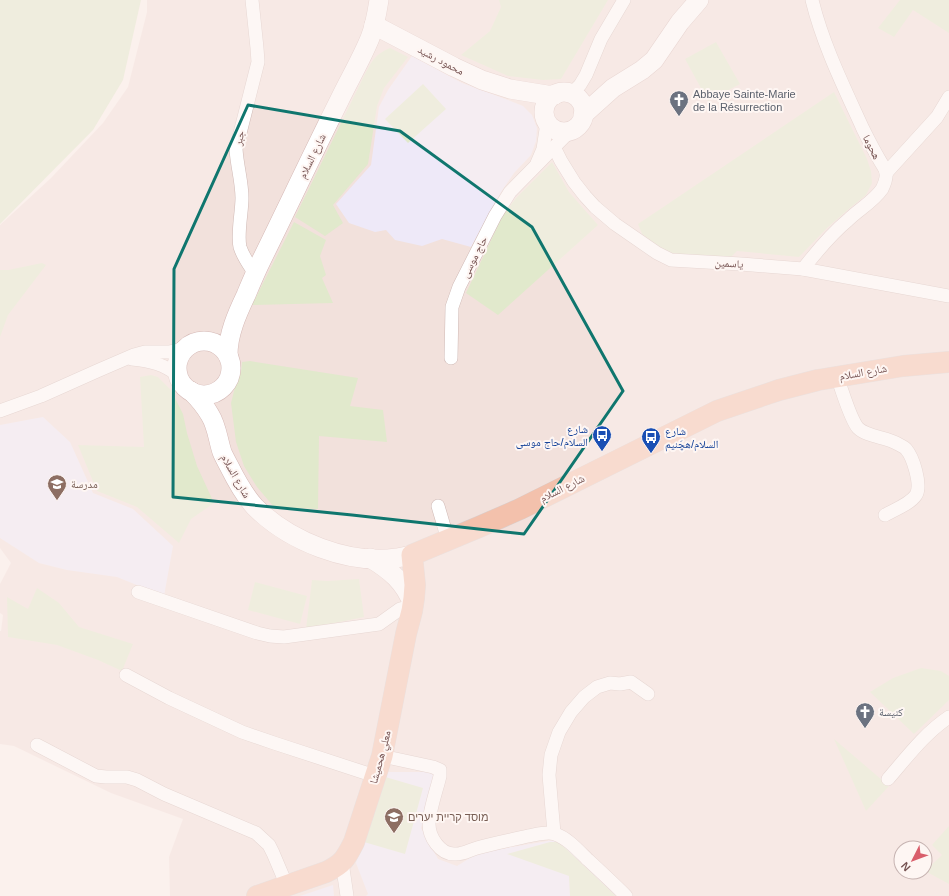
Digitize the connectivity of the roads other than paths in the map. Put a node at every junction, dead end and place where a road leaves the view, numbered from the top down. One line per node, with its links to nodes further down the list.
1 (252, 0): 18 (street, جبر)
2 (379, 0): 6 (main road, شارع السلام)
3 (624, 0): 9 (street)
4 (699, 0): 7 (main road, محمود رشيد)
5 (812, 0): 16 (street, هحوما)
6 (374, 25): 8 (main road, محمود رشيد); 18 (main road, شارع السلام)
7 (613, 88): 9 (main road, محمود رشيد); 11 (main road, محمود رشيد)
8 (510, 89): 9 (main road, محمود رشيد); 12 (main road, محمود رشيد)
9 (568, 95): 11 (main road); 12 (main road)
10 (949, 97): 16 (street)
11 (583, 116): 13 (main road)
12 (546, 118): 13 (main road); 15 (street, حاج موسى)
13 (571, 130): 14 (street, حاج موسى)
14 (554, 148): 15 (street, حاج موسى); 17 (street, ياسمين)
15 (533, 169): 23 (street, حاج موسى)
16 (886, 173): 17 (street)
17 (803, 269): 19 (street, ياسمين)
18 (255, 274): 20 (main road, شارع السلام)
19 (949, 296)
20 (239, 310): 21 (main road, شارع السلام); 22 (main road, شارع السلام)
21 (196, 343): 22 (main road); 24 (street); 26 (main road)
22 (228, 355): 28 (main road)
23 (450, 358)
24 (121, 361): 26 (street); 30 (street)
25 (949, 362): 27 (main road, شارع السلام)
26 (178, 375): 29 (main road)
27 (837, 377): 33 (street); 34 (main road, شارع السلام)
28 (223, 386): 29 (main road); 31 (main road, شارع السلام)
29 (191, 391): 31 (main road, شارع السلام)
30 (0, 411)
31 (220, 442): 36 (main road, شارع السلام)
32 (438, 506): 34 (street)
33 (885, 515)
34 (448, 540): 35 (main road, شارع السلام)
35 (412, 555): 36 (main road, شارع السلام); 38 (main road, معلي هحميشا)
36 (370, 558): 38 (main road)
37 (138, 592): 38 (street)
38 (413, 606): 43 (main road, معلي هحميشا)
39 (126, 675): 44 (street)
40 (648, 694): 46 (street)
41 (948, 719): 45 (street)
42 (37, 745): 48 (street)
43 (382, 756): 44 (main road, معلي هحميشا); 46 (street)
44 (375, 776): 47 (main road, معلي هحميشا)
45 (888, 779)
46 (554, 833): 51 (street)
47 (342, 862): 48 (main road, معلي هحميشا); 50 (street)
48 (287, 886): 49 (main road, معلي هحميشا)
49 (256, 896)
50 (347, 896)
51 (626, 896)

